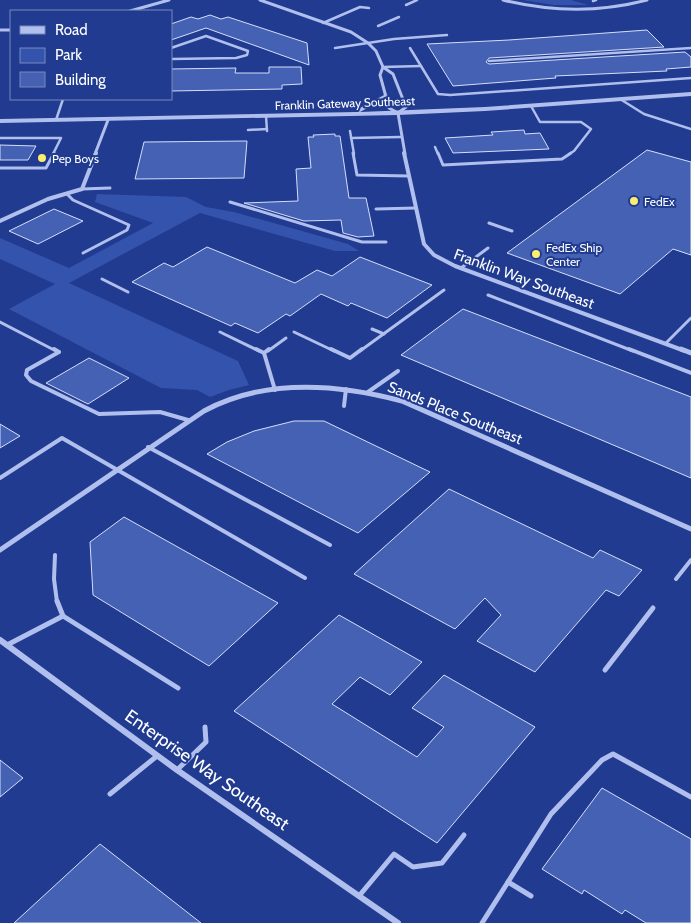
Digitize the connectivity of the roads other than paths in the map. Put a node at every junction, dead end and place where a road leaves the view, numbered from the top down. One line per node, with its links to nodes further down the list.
1 (169, 0): 8 (street)
2 (262, 0): 10 (street)
3 (416, 0): 6 (lane)
4 (503, 0): 5 (street)
5 (647, 0)
6 (406, 5)
7 (369, 8): 10 (lane)
8 (134, 10)
9 (399, 17): 11 (lane)
10 (323, 22): 13 (street)
11 (378, 26)
12 (447, 35): 13 (lane)
13 (368, 43): 15 (lane); 21 (street)
14 (172, 48): 18 (lane)
15 (335, 48)
16 (410, 48): 20 (lane)
17 (691, 48): 19 (lane)
18 (172, 59)
19 (489, 61)
20 (421, 66): 21 (lane); 22 (lane)
21 (383, 67): 24 (street); 28 (street)
22 (691, 78)
23 (691, 94): 25 (street, Franklin Gateway Southeast)
24 (386, 96): 28 (street); 29 (street)
25 (620, 99): 27 (street, Franklin Gateway Southeast); 34 (lane)
26 (63, 100): 31 (lane)
27 (531, 106): 28 (street, Franklin Gateway Southeast); 40 (lane)
28 (398, 113): 29 (street, Franklin Gateway Southeast); 37 (street, Franklin Way Southeast)
29 (352, 114): 30 (street, Franklin Gateway Southeast)
30 (266, 116): 32 (street, Franklin Gateway Southeast); 35 (lane)
31 (56, 120): 32 (street, Franklin Gateway Southeast); 33 (street, Franklin Gateway Southeast)
32 (108, 120): 44 (street)
33 (0, 121)
34 (691, 129)
35 (248, 130)
36 (350, 132): 39 (lane)
37 (401, 136): 39 (lane); 42 (street, Franklin Way Southeast)
38 (0, 138): 41 (lane)
39 (351, 138): 42 (lane)
40 (435, 147)
41 (0, 168)
42 (409, 176): 47 (street, Franklin Way Southeast)
43 (110, 188): 44 (lane)
44 (82, 189): 45 (street)
45 (68, 194): 49 (street); 54 (lane)
46 (230, 202): 52 (lane)
47 (416, 208): 48 (lane); 55 (street, Franklin Way Southeast)
48 (381, 215)
49 (0, 221)
50 (489, 224): 51 (lane)
51 (512, 231)
52 (386, 242)
53 (488, 248): 55 (lane)
54 (83, 253)
55 (460, 268): 67 (street, Franklin Way Southeast)
56 (102, 280): 58 (lane)
57 (444, 290): 65 (lane)
58 (128, 292)
59 (488, 296): 71 (lane)
60 (691, 318): 67 (lane)
61 (0, 322): 76 (lane)
62 (372, 329): 65 (lane)
63 (220, 332): 69 (lane)
64 (294, 332): 65 (lane)
65 (384, 334)
66 (286, 338): 69 (lane)
67 (666, 343): 68 (street, Franklin Way Southeast)
68 (691, 352)
69 (264, 353): 73 (lane)
70 (398, 370): 74 (lane)
71 (691, 373)
72 (346, 389): 73 (street, Sands Place Southeast); 74 (street, Sands Place Southeast); 75 (lane)
73 (275, 390): 76 (street, Sands Place Southeast)
74 (368, 392): 80 (street, Sands Place Southeast)
75 (344, 406)
76 (188, 420): 77 (street, Sands Place Southeast)
77 (148, 447): 78 (street, Sands Place Southeast); 81 (lane)
78 (116, 469): 79 (lane); 82 (street, Sands Place Southeast); 85 (lane)
79 (0, 478)
80 (691, 529)
81 (330, 545)
82 (0, 550)
83 (55, 555): 88 (lane)
84 (691, 560): 86 (lane)
85 (305, 578)
86 (676, 579)
87 (652, 608): 91 (lane)
88 (63, 616): 90 (lane); 92 (lane)
89 (0, 640): 90 (street, Enterprise Way Southeast)
90 (7, 645): 94 (street, Enterprise Way Southeast)
91 (605, 670)
92 (178, 688)
93 (205, 727): 95 (lane)
94 (157, 755): 95 (street, Enterprise Way Southeast); 96 (lane)
95 (177, 770): 100 (street, Enterprise Way Southeast)
96 (110, 794)
97 (691, 797): 99 (lane)
98 (464, 835): 100 (lane)
99 (508, 882): 101 (lane); 103 (lane)
100 (359, 896): 102 (street, Enterprise Way Southeast)
101 (531, 896)
102 (398, 923)
103 (482, 923)

